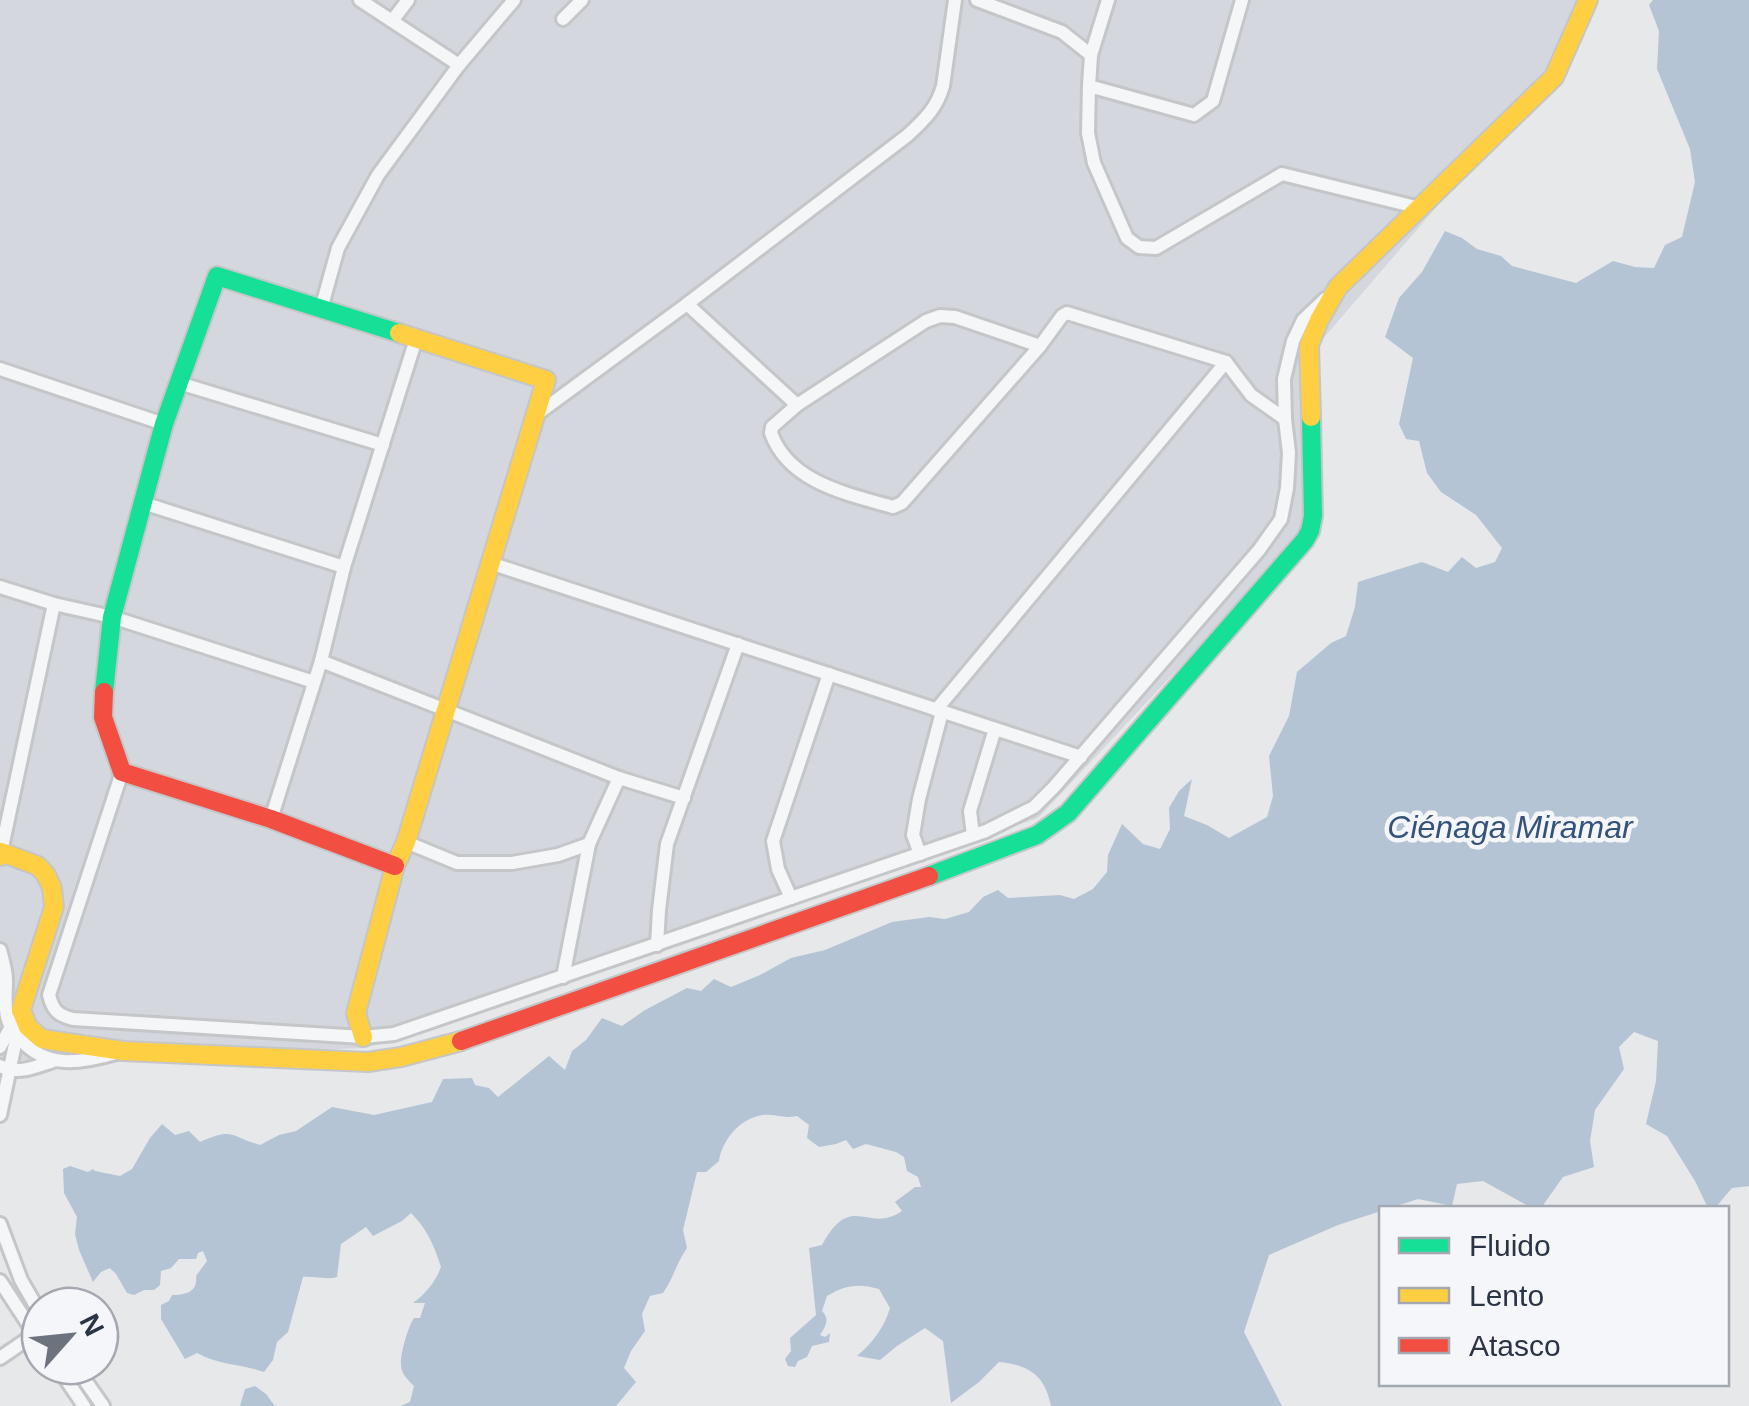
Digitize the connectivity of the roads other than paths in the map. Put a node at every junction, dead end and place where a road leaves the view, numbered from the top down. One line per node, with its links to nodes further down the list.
1 (360, 0): 11 (street)
2 (408, 0): 11 (street)
3 (514, 0): 13 (street)
4 (582, 0): 10 (street)
5 (954, 0): 17 (street)
6 (977, 0): 12 (street)
7 (1108, 0): 12 (street)
8 (1242, 0): 14 (street)
9 (1588, 0): 15 (street)
10 (562, 18)
11 (392, 21): 13 (street)
12 (1091, 56): 14 (street)
13 (459, 65): 18 (street)
14 (1089, 86): 15 (street)
15 (1420, 208): 16 (street)
16 (1338, 288): 26 (street); 60 (street)
17 (687, 304): 24 (street); 25 (street)
18 (321, 309): 19 (street); 23 (street)
19 (416, 339): 25 (street); 28 (street)
20 (1040, 346): 21 (street); 24 (street); 24 (street)
21 (1226, 362): 26 (street); 40 (street)
22 (0, 369): 27 (street)
23 (179, 383): 27 (street); 28 (street)
24 (798, 404)
25 (535, 416): 30 (street)
26 (1285, 419): 42 (street)
27 (164, 424): 29 (street)
28 (383, 445): 31 (street)
29 (144, 503): 31 (street); 34 (street)
30 (490, 563): 35 (street); 39 (street)
31 (344, 567): 36 (street)
32 (0, 587): 33 (street)
33 (54, 604): 34 (street); 50 (street)
34 (112, 618): 38 (street); 43 (street)
35 (738, 644): 37 (street); 45 (street)
36 (321, 662): 38 (street); 39 (street)
37 (829, 674): 40 (street); 53 (street)
38 (314, 682): 46 (street)
39 (445, 710): 44 (street); 48 (street)
40 (939, 711): 41 (street); 51 (street)
41 (995, 729): 42 (street); 47 (street)
42 (1081, 757): 47 (street)
43 (122, 772): 46 (street); 58 (street)
44 (619, 778): 45 (street); 49 (street)
45 (684, 798): 54 (street)
46 (272, 819): 52 (street)
47 (973, 836): 51 (street)
48 (406, 842): 49 (street); 52 (street)
49 (589, 844): 56 (street)
50 (1, 854): 57 (street)
51 (920, 854): 53 (street)
52 (395, 866): 58 (street)
53 (791, 898): 54 (street)
54 (657, 945): 56 (street)
55 (0, 950): 57 (street)
56 (563, 977): 58 (street)
57 (18, 1023): 59 (street); 60 (street); 61 (street); 62 (street)
58 (363, 1036)
59 (0, 1048)
60 (123, 1051): 61 (street)
61 (53, 1061): 62 (street)
62 (5, 1068): 63 (street)
63 (0, 1116)
64 (0, 1224): 66 (street)
65 (0, 1281): 67 (street)
66 (24, 1286)
67 (20, 1312)

